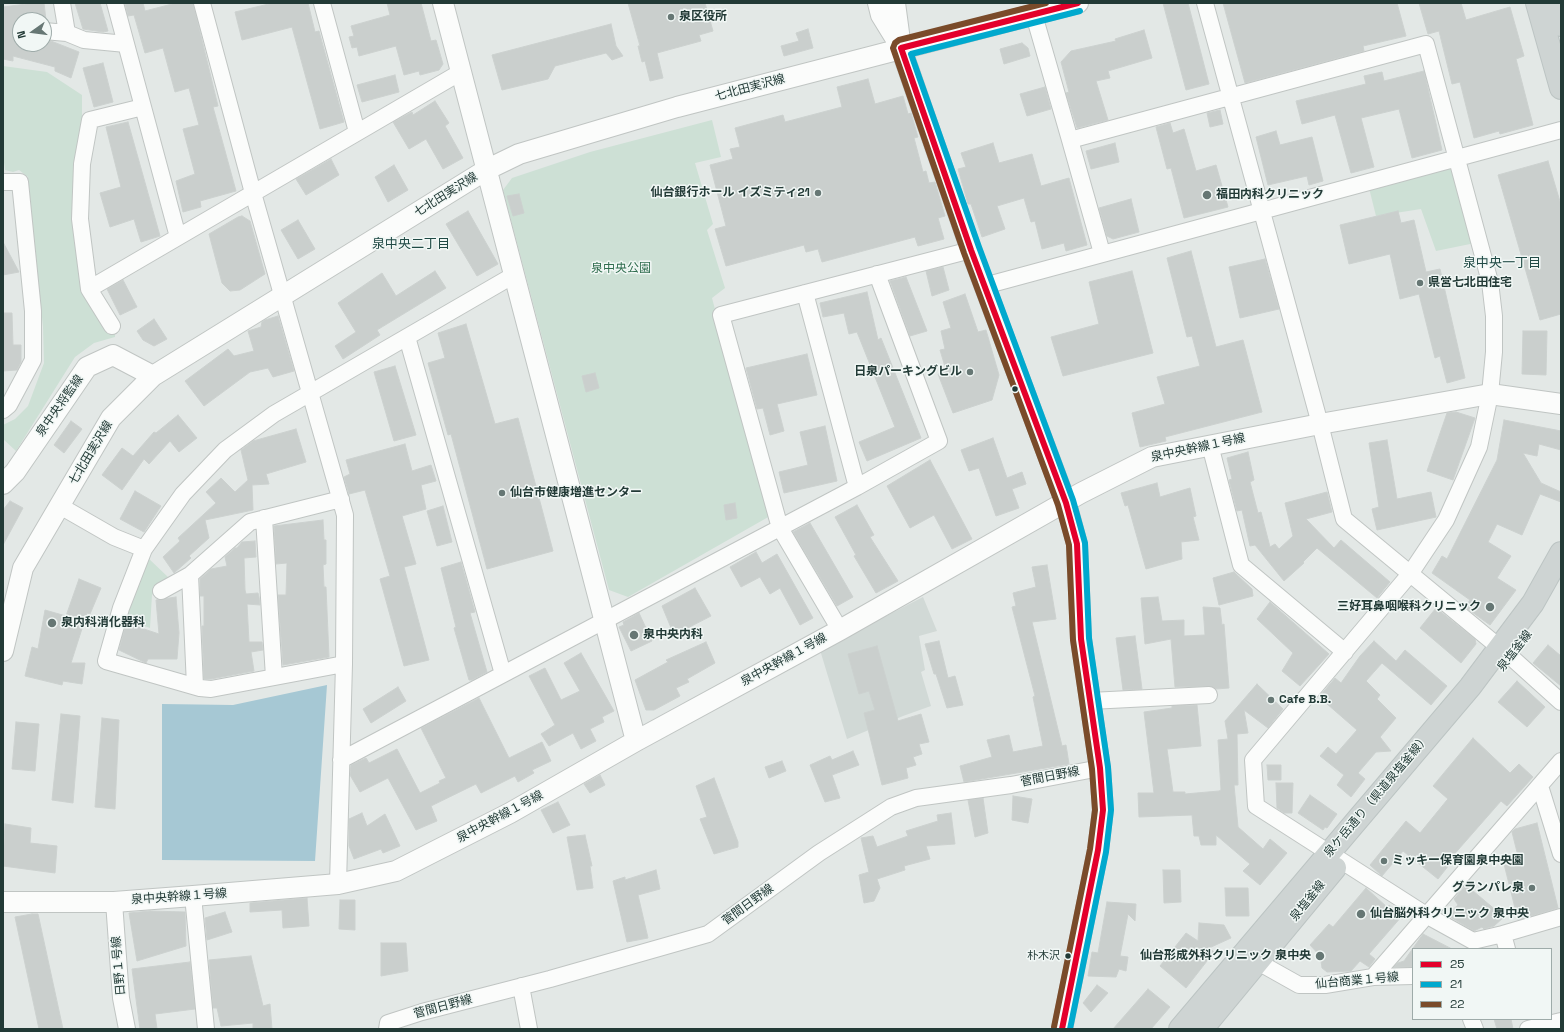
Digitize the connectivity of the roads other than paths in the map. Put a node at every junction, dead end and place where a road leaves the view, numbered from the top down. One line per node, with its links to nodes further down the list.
1 (62, 3): 15 (street)
2 (115, 3): 16 (street)
3 (202, 3): 28 (street)
4 (322, 3): 23 (street)
5 (443, 3): 18 (street)
6 (878, 3): 17 (street)
7 (894, 3): 17 (street)
8 (1078, 3): 12 (street, 七北田実沢線)
9 (1205, 3): 20 (street)
10 (1537, 3): 19 (main road)
11 (1555, 3): 13 (main road)
12 (1034, 15): 17 (street, 七北田実沢線); 24 (street)
13 (1561, 25)
14 (52, 32): 15 (street)
15 (67, 33): 16 (street)
16 (126, 44): 21 (street)
17 (901, 48): 26 (street, 七北田実沢線); 31 (street)
18 (461, 72): 23 (street); 26 (street)
19 (1561, 88)
20 (1230, 97): 24 (street); 25 (street); 29 (street)
21 (143, 107): 30 (street); 36 (street)
22 (1561, 130): 25 (street)
23 (357, 132): 28 (street)
24 (1070, 140): 32 (street)
25 (1458, 159): 29 (street); 43 (street)
26 (486, 170): 34 (street); 38 (street, 七北田実沢線)
27 (3, 182): 45 (street)
28 (253, 193): 30 (street); 38 (street)
29 (1262, 210): 32 (street); 46 (street)
30 (178, 237): 36 (street)
31 (971, 250): 33 (street); 35 (street)
32 (1102, 254): 35 (street)
33 (876, 274): 37 (street); 49 (street)
34 (514, 275): 40 (street); 61 (street)
35 (984, 286): 51 (street)
36 (89, 289): 39 (street)
37 (804, 293): 49 (street); 54 (street)
38 (281, 296): 41 (street, 七北田実沢線); 42 (street)
39 (112, 326)
40 (407, 337): 42 (street); 67 (street)
41 (153, 376): 48 (street, 泉中央将監線); 52 (street, 七北田実沢線)
42 (310, 393): 50 (street); 55 (street)
43 (1490, 394): 44 (street, 泉中央幹線１号線); 46 (street, 泉中央幹線１号線); 57 (street)
44 (1561, 404)
45 (3, 410)
46 (1320, 424): 47 (street, 泉中央幹線１号線); 57 (street)
47 (1210, 445): 51 (street, 泉中央幹線１号線); 64 (street)
48 (3, 484)
49 (858, 488): 54 (street)
50 (341, 499): 53 (street); 66 (street)
51 (1066, 503): 62 (street, 泉中央幹線１号線); 71 (street)
52 (60, 506): 55 (street); 63 (street, 七北田実沢線)
53 (264, 518): 58 (street); 68 (street)
54 (780, 528): 61 (street); 62 (street)
55 (144, 549): 69 (street)
56 (1561, 554): 65 (main road)
57 (1410, 574): 64 (street); 65 (street)
58 (190, 575): 60 (street); 69 (street)
59 (1561, 584): 65 (main road, 泉塩釜線)
60 (161, 591)
61 (605, 620): 67 (street); 73 (street)
62 (840, 630): 73 (street, 泉中央幹線１号線)
63 (3, 651)
64 (1345, 652): 79 (street)
65 (1505, 652): 72 (street); 79 (main road, 泉塩釜線)
66 (344, 664): 68 (street); 74 (street)
67 (503, 674): 74 (street)
68 (274, 677): 69 (street)
69 (195, 686)
70 (1209, 695): 71 (street)
71 (1090, 701): 76 (street)
72 (1561, 702)
73 (636, 741): 80 (street, 泉中央幹線１号線)
74 (341, 760): 80 (street)
75 (1561, 761): 77 (street)
76 (1100, 768): 91 (street, 菅間日野線); 97 (street)
77 (1540, 786): 78 (street); 84 (street)
78 (1561, 854)
79 (1335, 856): 84 (street); 88 (main road, 泉塩釜線); 98 (main road, 泉ケ岳通り（県道泉塩釜線）)
80 (338, 884): 81 (street, 泉中央幹線１号線)
81 (194, 896): 83 (street, 泉中央幹線１号線); 94 (street)
82 (3, 902): 83 (street, 泉中央幹線１号線)
83 (114, 902): 93 (street, 日野１号線)
84 (1426, 915): 86 (street); 90 (street)
85 (1561, 917): 86 (street)
86 (1503, 934): 87 (street)
87 (1507, 948)
88 (1258, 962): 90 (street, 仙台商業１号線); 99 (main road, 泉塩釜線)
89 (1412, 976): 90 (street, 仙台商業１号線)
90 (1374, 977)
91 (521, 986): 95 (street, 菅間日野線); 96 (street)
92 (1561, 1020): 100 (street)
93 (127, 1029)
94 (206, 1029)
95 (387, 1029)
96 (529, 1029)
97 (1062, 1029)
98 (1180, 1029)
99 (1202, 1029)
100 (1528, 1029)

